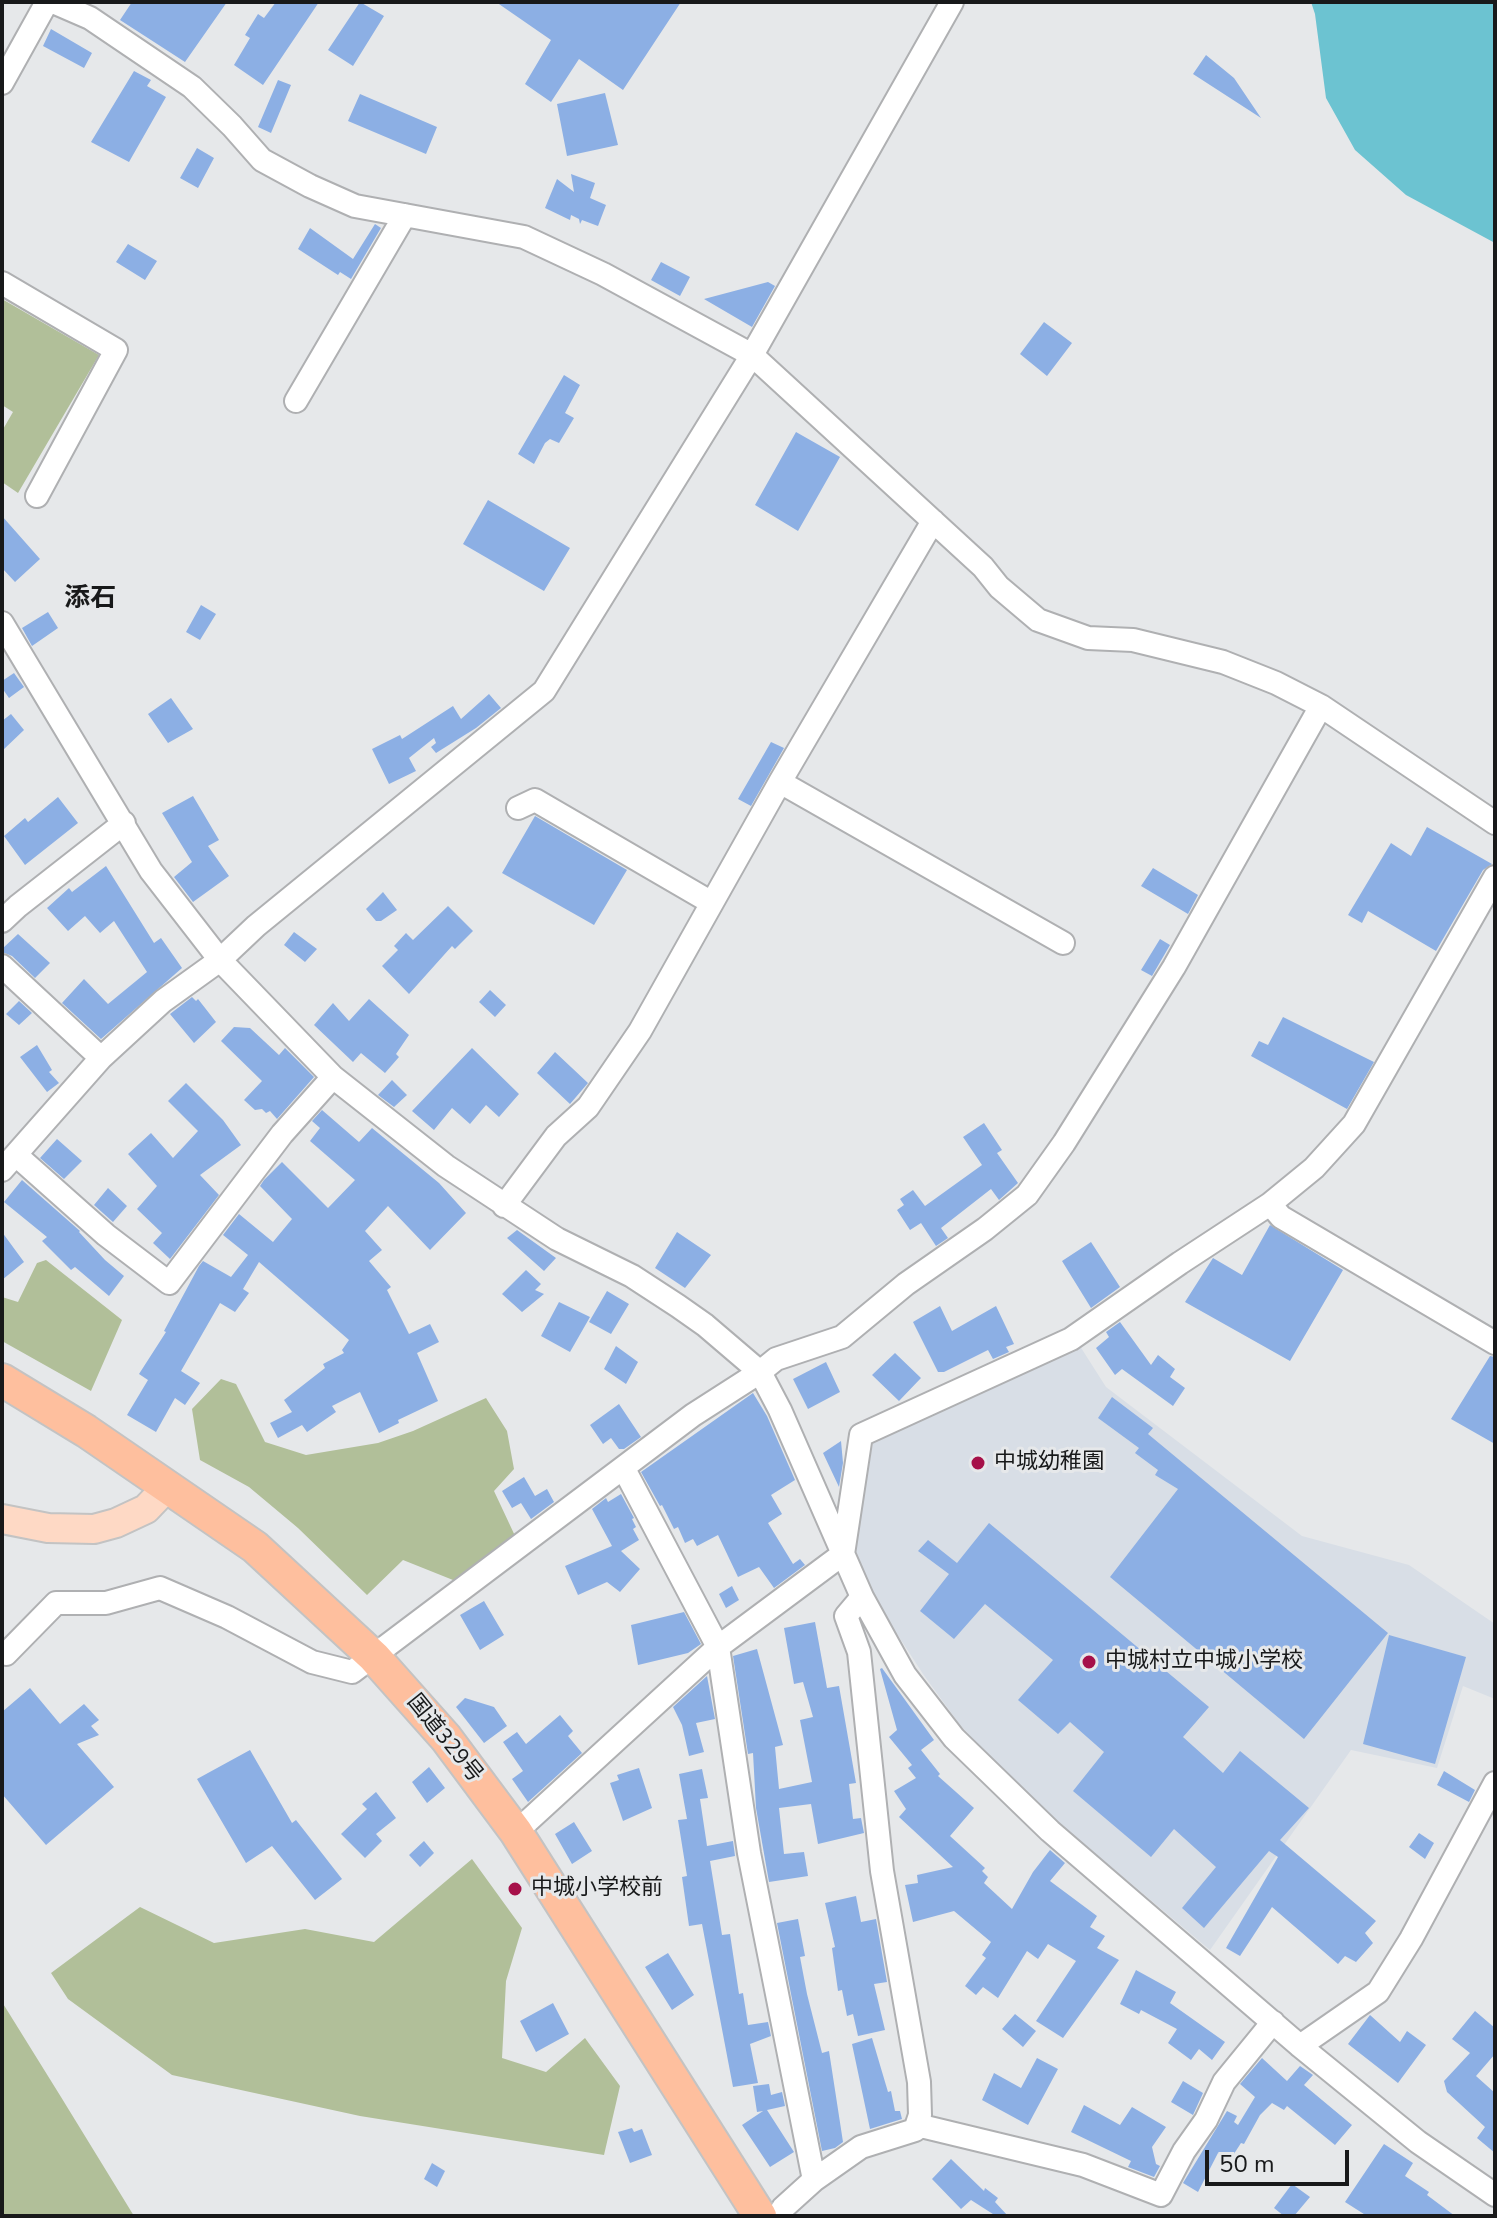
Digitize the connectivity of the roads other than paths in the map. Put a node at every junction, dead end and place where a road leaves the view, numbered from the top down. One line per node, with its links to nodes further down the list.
1 (50, 2): 3 (street); 4 (street)
2 (952, 2): 6 (street)
3 (2, 83)
4 (405, 215): 6 (street); 7 (street)
5 (2, 283): 8 (street)
6 (752, 355): 9 (street); 20 (street)
7 (296, 401)
8 (37, 496)
9 (933, 521): 11 (street); 12 (street)
10 (2, 623): 14 (street)
11 (1321, 706): 15 (street); 28 (street)
12 (780, 782): 17 (street); 19 (street)
13 (518, 808): 17 (street)
14 (124, 823): 18 (street); 20 (street)
15 (1495, 823)
16 (1495, 877): 25 (street)
17 (712, 903): 26 (street)
18 (2, 921)
19 (1063, 943)
20 (220, 960): 22 (street); 23 (street)
21 (2, 966): 22 (street)
22 (101, 1058): 24 (street)
23 (333, 1077): 24 (street); 26 (street)
24 (9, 1162)
25 (1270, 1204): 27 (street); 33 (street)
26 (504, 1206): 28 (street)
27 (1495, 1343)
28 (760, 1372): 30 (street); 33 (street)
29 (2, 1380): 31 (highway, 国道329号)
30 (624, 1469): 35 (street); 37 (street)
31 (168, 1486): 32 (main road); 37 (highway, 国道329号)
32 (2, 1519)
33 (843, 1554): 34 (street); 35 (street)
34 (862, 1597): 40 (street); 42 (street)
35 (718, 1647): 39 (street); 43 (street)
36 (6, 1654): 37 (street)
37 (374, 1657): 39 (highway, 国道329号)
38 (1491, 1797): 41 (street)
39 (516, 1832): 45 (highway, 国道329号)
40 (1273, 2022): 41 (street); 42 (street)
41 (1300, 2046): 44 (street)
42 (917, 2125): 43 (street)
43 (814, 2180): 46 (street)
44 (1495, 2195)
45 (760, 2216)
46 (778, 2216)

